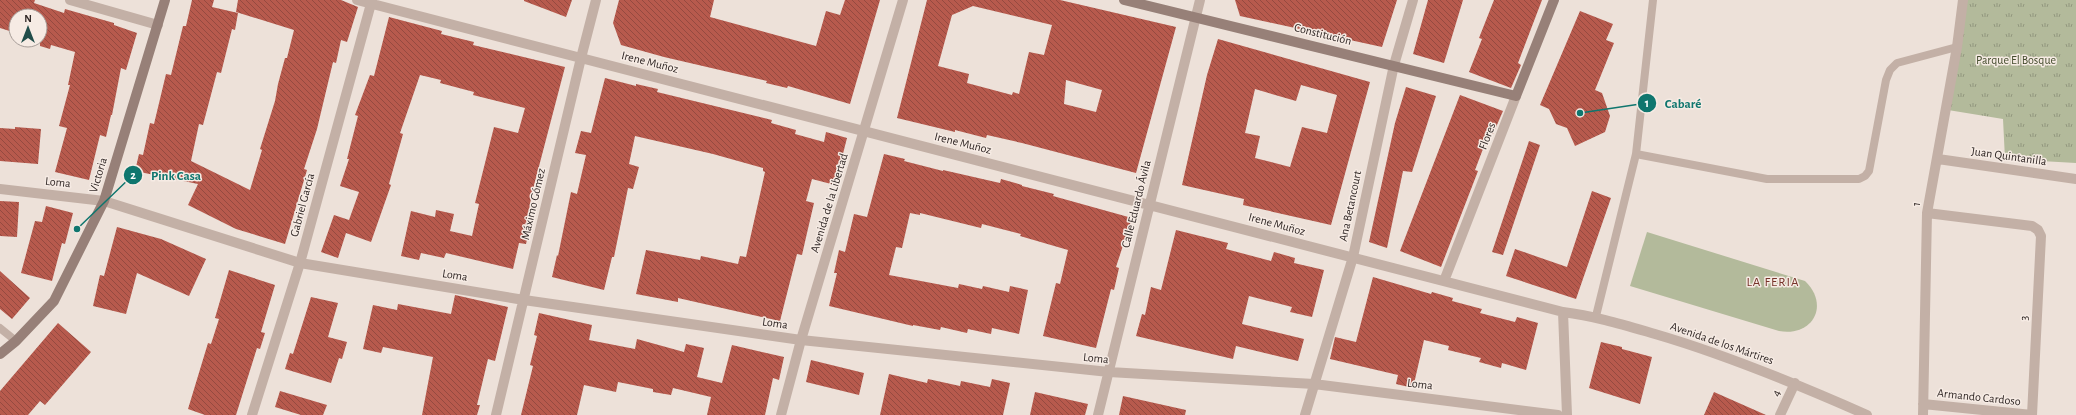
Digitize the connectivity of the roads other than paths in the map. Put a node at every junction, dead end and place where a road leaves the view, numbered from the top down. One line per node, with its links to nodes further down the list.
1 (70, 0): 14 (street)
2 (165, 0): 14 (street, Victoria)
3 (357, 0): 12 (street, Irene Muñoz)
4 (596, 0): 16 (street, Máximo Gómez)
5 (903, 0): 19 (street, Avenida de la Libertad)
6 (1124, 0): 13 (street, Constitución)
7 (1200, 0): 13 (street, Calle Eduardo Ávila)
8 (1413, 0): 17 (street, Ana Betancourt)
9 (1554, 0): 18 (street, Flores)
10 (1653, 0): 20 (lane)
11 (1962, 0): 15 (street, 1)
12 (372, 2): 16 (street, Irene Muñoz); 28 (street, Gabriel García)
13 (1195, 16): 17 (street, Constitución); 25 (street, Calle Eduardo Ávila)
14 (158, 25): 24 (street, Victoria)
15 (1957, 47): 20 (lane); 21 (street, 1)
16 (581, 58): 19 (street, Irene Muñoz); 30 (street, Máximo Gómez)
17 (1394, 65): 18 (street, Constitución); 27 (street, Ana Betancourt)
18 (1516, 96): 29 (street, Flores)
19 (864, 131): 25 (street, Irene Muñoz); 34 (street, Avenida de la Libertad)
20 (1636, 154): 32 (lane)
21 (1938, 159): 22 (street, Juan Quintanilla); 26 (street, 1)
22 (2076, 179)
23 (0, 189): 24 (street, Loma)
24 (104, 201): 28 (street, Loma); 35 (street, Victoria)
25 (1149, 205): 27 (street, Irene Muñoz); 37 (street, Calle Eduardo Ávila)
26 (1927, 213): 40 (street, 1); 51 (street, 3)
27 (1353, 257): 29 (street, Irene Muñoz); 39 (street, Ana Betancourt)
28 (300, 263): 30 (street, Loma); 41 (street, Gabriel García)
29 (1444, 281): 31 (street, Irene Muñoz)
30 (524, 300): 34 (street, Loma); 42 (street, Máximo Gómez)
31 (1564, 312): 32 (street, Avenida de los Mártires); 47 (street)
32 (1596, 316): 38 (street, Avenida de los Mártires)
33 (0, 328): 35 (lane)
34 (801, 340): 37 (street, Loma); 43 (street, Avenida de la Libertad)
35 (16, 341): 36 (street, Victoria)
36 (0, 354)
37 (1109, 372): 39 (street, Loma); 44 (street, Calle Eduardo Ávila)
38 (1795, 383): 48 (street, 4); 49 (street, Avenida de los Mártires)
39 (1314, 384): 45 (street, Ana Betancourt); 46 (street, Loma)
40 (1923, 404): 50 (street, 1); 51 (street, Armando Cardoso)
41 (252, 415)
42 (496, 415)
43 (781, 415)
44 (1098, 415)
45 (1305, 415)
46 (1558, 415)
47 (1567, 415)
48 (1780, 415)
49 (1867, 415)
50 (1923, 415)
51 (2032, 415)

